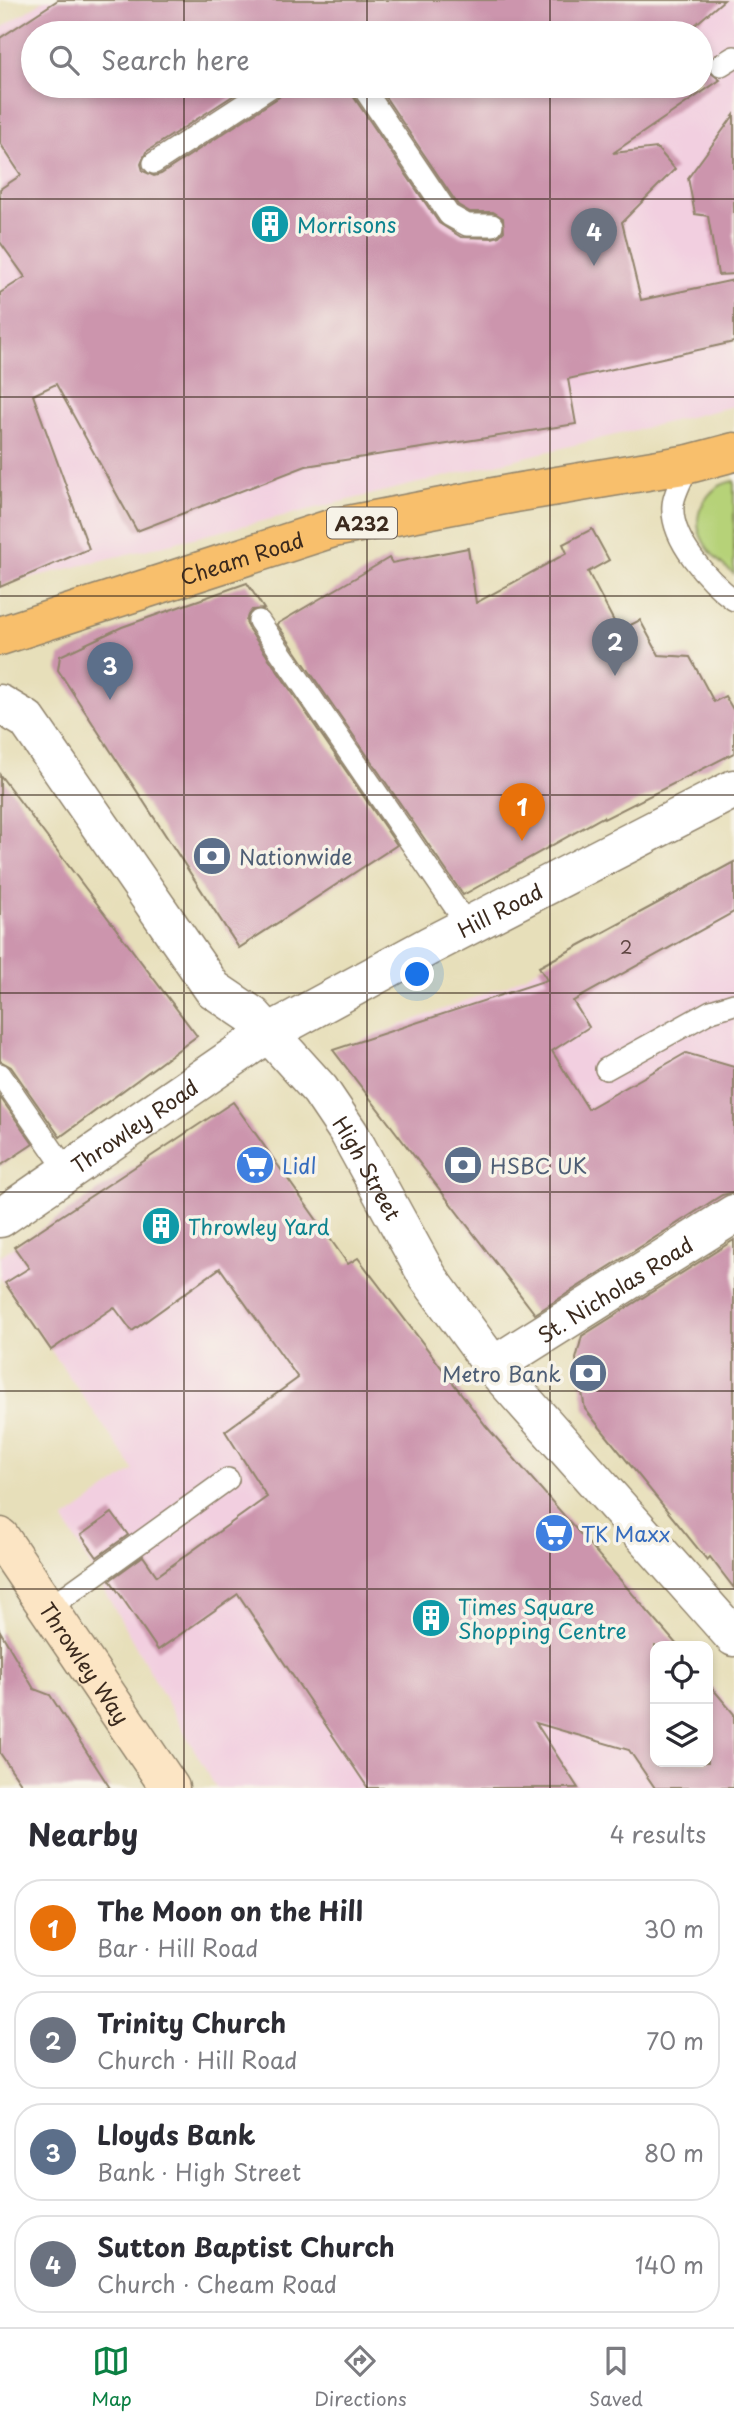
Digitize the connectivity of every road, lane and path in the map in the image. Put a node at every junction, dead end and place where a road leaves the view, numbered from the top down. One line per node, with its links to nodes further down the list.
1 (254, 98): 3 (lane)
2 (370, 98): 4 (lane)
3 (154, 163)
4 (492, 225)
5 (734, 452): 6 (highway, Cheam Road / A232)
6 (689, 464): 7 (lane); 9 (highway, Cheam Road / A232)
7 (734, 600)
8 (259, 621): 12 (lane)
9 (0, 636)
10 (0, 704): 14 (street, High Street)
11 (734, 789): 12 (street, Hill Road)
12 (468, 926): 14 (street, Hill Road)
13 (734, 1004): 15 (lane)
14 (267, 1034): 17 (street, Throwley Road); 20 (street, High Street)
15 (606, 1069)
16 (0, 1074): 17 (lane)
17 (67, 1171): 19 (street, Throwley Road)
18 (734, 1214): 20 (street, St. Nicholas Road)
19 (0, 1217)
20 (494, 1366): 24 (street, High Street)
21 (228, 1479): 23 (lane)
22 (0, 1537): 23 (main road, Throwley Way)
23 (49, 1608): 25 (main road, Throwley Way)
24 (734, 1637)
25 (170, 1788)

